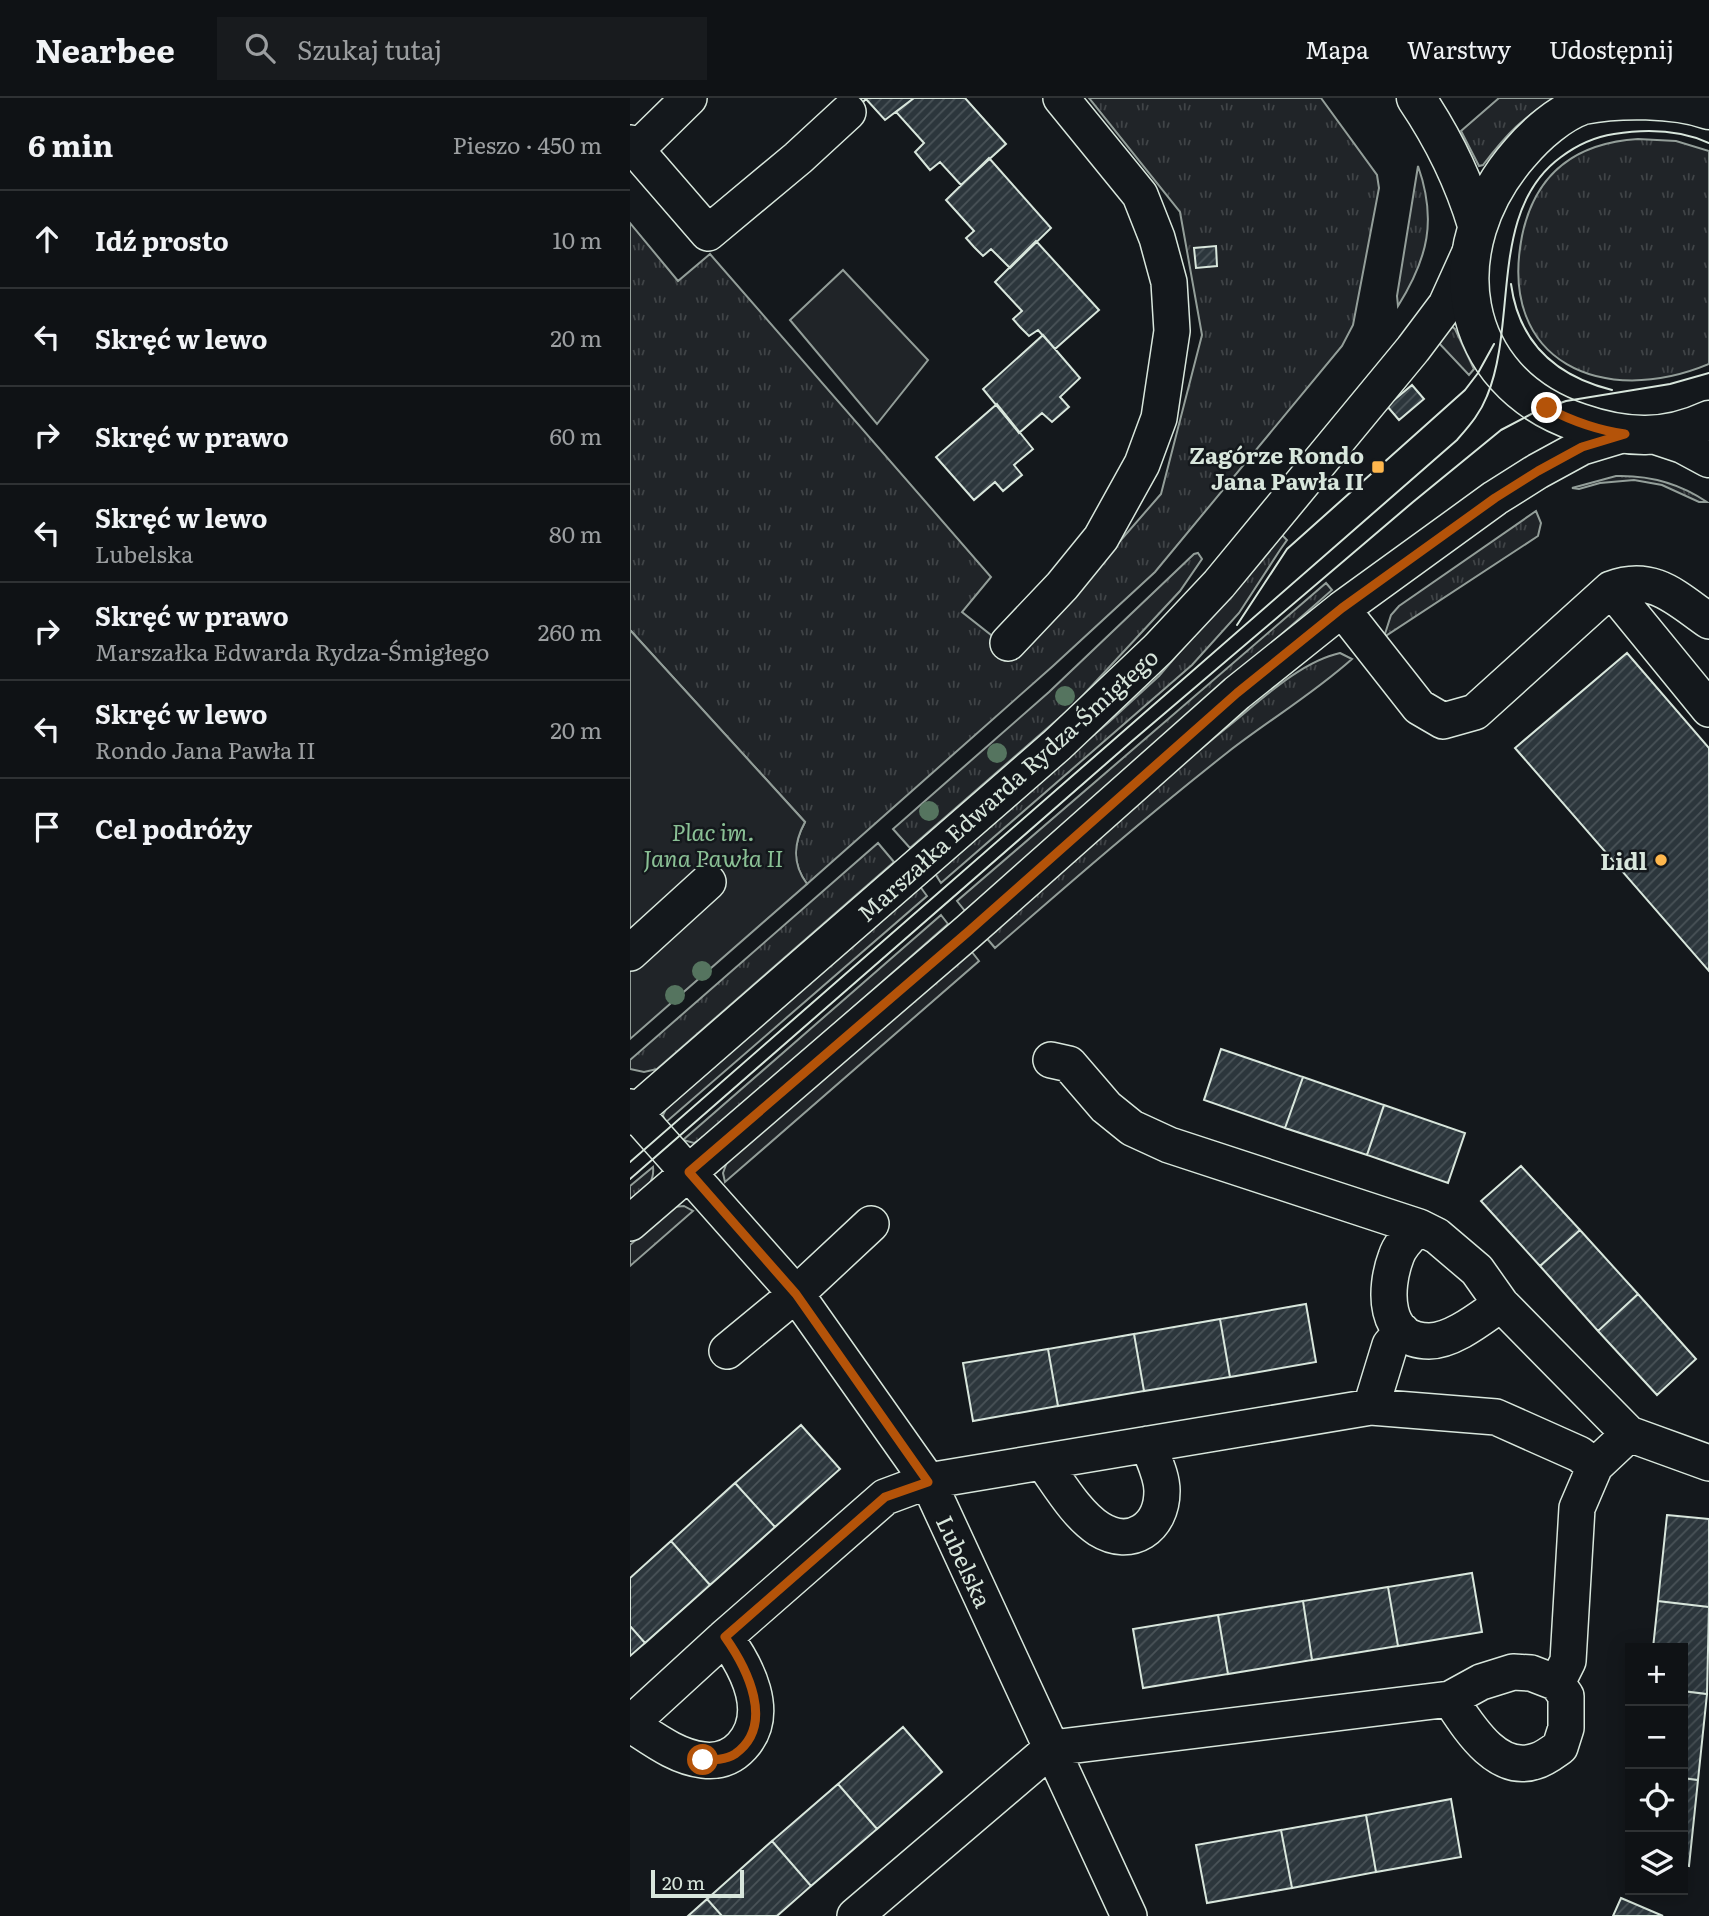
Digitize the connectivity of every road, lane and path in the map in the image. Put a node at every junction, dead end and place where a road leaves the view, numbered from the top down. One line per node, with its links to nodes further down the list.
1 (689, 98): 7 (street)
2 (1061, 98): 15 (street)
3 (1416, 98): 8 (main road)
4 (1639, 99): 5 (main road); 8 (main road)
5 (1709, 110)
6 (848, 112): 7 (street)
7 (633, 147)
8 (1474, 237): 10 (main road); 20 (street, Marszałka Edwarda Rydza-Śmigłego)
9 (1709, 420): 10 (main road)
10 (1642, 435): 11 (main road); 13 (street)
11 (1709, 458)
12 (1611, 589): 13 (street); 14 (street); 16 (street)
13 (1342, 608): 21 (street)
14 (1709, 621)
15 (1008, 643)
16 (1709, 709)
17 (708, 882): 18 (street)
18 (630, 953)
19 (1051, 1060): 24 (street)
20 (632, 1112): 21 (street, Lubelska)
21 (689, 1172): 22 (street); 25 (street, Lubelska)
22 (630, 1223)
23 (871, 1224): 25 (street)
24 (1419, 1227): 26 (street); 27 (street)
25 (796, 1294): 28 (street); 35 (street, Lubelska)
26 (1501, 1304): 27 (street); 30 (street)
27 (1402, 1331): 29 (street)
28 (727, 1351)
29 (1371, 1407): 31 (street); 34 (street)
30 (1629, 1434): 33 (street); 34 (street)
31 (1148, 1444): 32 (street); 32 (street)
32 (1043, 1462): 35 (street)
33 (1709, 1463)
34 (1595, 1466): 37 (street)
35 (928, 1482): 36 (street); 40 (street, Lubelska)
36 (725, 1637): 39 (street); 39 (street)
37 (1557, 1683): 38 (street); 38 (street)
38 (1450, 1699): 40 (street)
39 (630, 1724)
40 (1052, 1748): 41 (street); 42 (street, Lubelska)
41 (855, 1916)
42 (1129, 1916)

